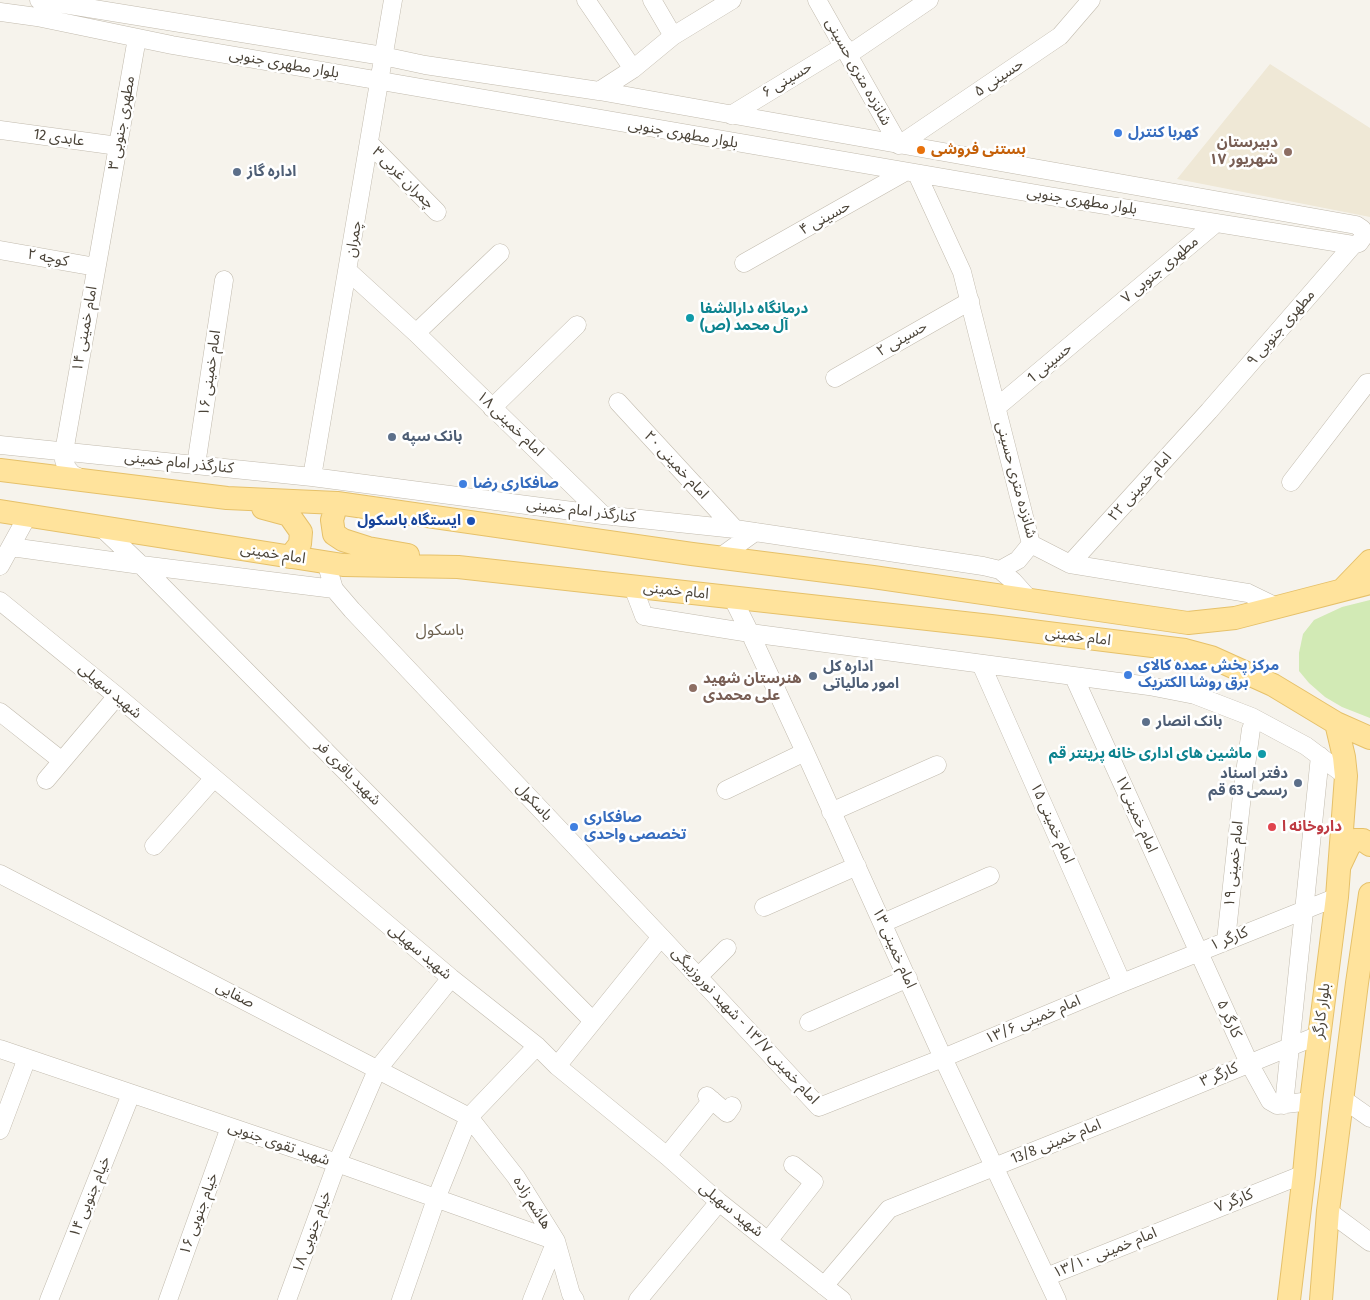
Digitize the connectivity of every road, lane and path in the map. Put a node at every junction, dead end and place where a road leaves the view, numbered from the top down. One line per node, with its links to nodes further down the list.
1 (393, 0): 14 (street, چمران)
2 (586, 0): 16 (street)
3 (652, 0): 10 (street)
4 (732, 0): 10 (street)
5 (817, 0): 12 (street, شانزده متری حسینی)
6 (929, 0): 12 (street, حسینی ۶)
7 (1091, 0): 24 (street, حسینی ۵)
8 (51, 1): 13 (street, بلوار مطهری جنوبی)
9 (3, 16): 11 (street, بلوار مطهری جنوبی)
10 (673, 36): 16 (street)
11 (137, 38): 17 (street, بلوار مطهری جنوبی); 25 (street, مطهری جنوبی ۳)
12 (846, 50): 21 (street, حسینی ۶); 24 (street, شانزده متری حسینی)
13 (359, 52): 14 (street, بلوار مطهری جنوبی); 17 (street)
14 (383, 56): 15 (street, بلوار مطهری جنوبی); 18 (street, چمران)
15 (425, 65): 19 (street); 20 (street, بلوار مطهری جنوبی)
16 (632, 69): 20 (street)
17 (348, 75): 18 (street, بلوار مطهری جنوبی)
18 (380, 81): 19 (street, بلوار مطهری جنوبی); 23 (street, چمران)
19 (416, 87): 26 (street, بلوار مطهری جنوبی)
20 (600, 91): 21 (street, بلوار مطهری جنوبی)
21 (731, 115): 24 (street, بلوار مطهری جنوبی)
22 (0, 130): 25 (street, عابدی 12)
23 (370, 144): 28 (street, چمران غربی ۳); 35 (street, چمران)
24 (899, 145): 30 (street, بلوار مطهری جنوبی)
25 (118, 146): 27 (street, مطهری جنوبی ۳)
26 (911, 173): 29 (street, بلوار مطهری جنوبی); 33 (street, حسینی ۴); 37 (street, شانزده متری حسینی)
27 (107, 207): 34 (street, امام خمینی ۱۴)
28 (437, 212)
29 (1216, 223): 30 (street, بلوار مطهری جنوبی); 38 (street, مطهری جنوبی ۷)
30 (1362, 239): 46 (street, مطهری جنوبی ۹)
31 (0, 250): 34 (street, کوچه ۲)
32 (500, 253): 40 (street)
33 (744, 263)
34 (96, 267): 49 (street, امام خمینی ۱۴)
35 (348, 271): 40 (street, امام خمینی ۱۸); 52 (street, چمران)
36 (224, 280): 50 (street, امام خمینی ۱۶)
37 (970, 300): 41 (street, حسینی ۲); 44 (street, شانزده متری حسینی)
38 (1104, 318): 44 (street, حسینی 1)
39 (577, 325): 45 (street)
40 (416, 333): 45 (street, امام خمینی ۱۸)
41 (835, 378)
42 (1370, 383): 54 (street)
43 (618, 402): 61 (street, امام خمینی ۲۰)
44 (997, 407): 63 (street, شانزده متری حسینی)
45 (492, 408): 59 (street, امام خمینی ۱۸)
46 (1209, 411): 69 (street, امام خمینی ۲۲)
47 (0, 430): 48 (street)
48 (7, 446): 49 (street, کنارگذر امام خمینی)
49 (64, 452): 50 (street, کنارگذر امام خمینی); 53 (street)
50 (196, 465): 52 (street, کنارگذر امام خمینی)
51 (0, 470): 53 (main road, امام خمینی)
52 (312, 477): 59 (street, کنارگذر امام خمینی)
53 (84, 480): 55 (main road, امام خمینی)
54 (1291, 482)
55 (227, 498): 56 (main road, امام خمینی); 65 (main road)
56 (336, 504): 66 (main road, امام خمینی); 72 (main road)
57 (0, 511): 58 (main road, امام خمینی)
58 (28, 515): 60 (main road, امام خمینی); 64 (street)
59 (603, 515): 61 (street, کنارگذر امام خمینی)
60 (101, 527): 65 (main road, امام خمینی); 70 (street, شهید باقری فر)
61 (735, 529): 62 (street, کنارگذر امام خمینی)
62 (755, 532): 66 (street); 73 (street, کنارگذر امام خمینی)
63 (1031, 544): 69 (street, شانزده متری حسینی); 73 (street)
64 (10, 547): 70 (street); 71 (street)
65 (290, 557): 68 (main road, امام خمینی)
66 (719, 558): 79 (main road, امام خمینی)
67 (1370, 561): 77 (main road)
68 (326, 562): 72 (main road, امام خمینی); 76 (street, باسکول)
69 (1070, 564): 81 (street, شانزده متری حسینی)
70 (141, 565): 76 (street); 119 (street, شهید باقری فر)
71 (0, 566)
72 (458, 567): 75 (main road, امام خمینی)
73 (1000, 570): 79 (street)
74 (1370, 583): 77 (main road, امام خمینی)
75 (633, 587): 78 (main road, امام خمینی); 82 (street)
76 (334, 589): 110 (street, باسکول)
77 (1343, 589): 81 (main road, امام خمینی)
78 (732, 597): 82 (street, امام خمینی ۱۳); 87 (main road, امام خمینی)
79 (1030, 600): 81 (main road, امام خمینی)
80 (0, 601): 85 (street, شهید سهیلی)
81 (1279, 608)
82 (750, 633): 83 (street); 90 (street, امام خمینی ۱۳)
83 (982, 664): 84 (street); 117 (street, امام خمینی ۱۵)
84 (1074, 677): 91 (street); 113 (street, امام خمینی۱۷)
85 (117, 696): 92 (street); 95 (street, شهید سهیلی)
86 (0, 712): 92 (street)
87 (1336, 723): 89 (main road, امام خمینی); 94 (main road, بلوار کارگر)
88 (1250, 729): 111 (street, امام خمینی ۱۹)
89 (1370, 738)
90 (805, 752): 97 (street); 98 (street, امام خمینی ۱۳)
91 (1320, 756): 94 (street); 108 (street)
92 (62, 761): 96 (street)
93 (937, 765): 98 (street)
94 (1346, 776): 102 (main road, بلوار کارگر)
95 (214, 778): 100 (street); 115 (street, شهید سهیلی)
96 (46, 780)
97 (726, 790)
98 (831, 812): 101 (street, امام خمینی ۱۳)
99 (1370, 845): 102 (main road)
100 (154, 846)
101 (857, 866): 107 (street); 109 (street, امام خمینی ۱۳)
102 (1339, 866): 106 (main road, بلوار کارگر)
103 (0, 874): 129 (street, صفایی)
104 (990, 876): 109 (street)
105 (1370, 894): 118 (main road, بلوار کارگر)
106 (1336, 897): 108 (street, کارگر ۱); 121 (main road, بلوار کارگر)
107 (764, 907)
108 (1303, 910): 111 (street, کارگر ۱); 123 (street)
109 (883, 922): 116 (street, امام خمینی ۱۳)
110 (660, 937): 114 (street, امام خمینی ۱۳/۷ - شهید نوروزبیگی); 119 (street)
111 (1226, 940): 113 (street, کارگر ۱)
112 (727, 948): 114 (street)
113 (1199, 951): 117 (street, کارگر ۱); 127 (street, کارگر ۵)
114 (698, 977): 126 (street, امام خمینی ۱۳/۷ - شهید نوروزبیگی)
115 (451, 978): 122 (street, شهید سهیلی); 129 (street, خیام جنوبی ۱۸)
116 (908, 978): 120 (street); 126 (street, امام خمینی ۱۳)
117 (1122, 982): 126 (street, امام خمینی ۱۳/۶)
118 (1363, 988): 131 (main road, بلوار کارگر)
119 (593, 1020): 128 (street)
120 (809, 1022)
121 (1319, 1035): 123 (street, کارگر ۳); 132 (main road, بلوار کارگر)
122 (537, 1046): 128 (street, شهید سهیلی); 135 (street)
123 (1290, 1047): 127 (street, کارگر ۳); 133 (street)
124 (0, 1049): 125 (street, شهید تقوی جنوبی)
125 (27, 1058): 130 (street, شهید تقوی جنوبی); 139 (street)
126 (943, 1058): 143 (street, امام خمینی ۱۳)
127 (1249, 1063): 133 (street, کارگر ۵); 136 (street, کارگر ۳)
128 (557, 1066): 140 (street, شهید سهیلی)
129 (378, 1070): 135 (street, صفایی); 141 (street, خیام جنوبی ۱۸)
130 (131, 1094): 138 (street, شهید تقوی جنوبی); 154 (street, خیام جنوبی ۱۴)
131 (1343, 1099): 137 (street); 147 (main road, بلوار کارگر)
132 (1311, 1101): 133 (street); 144 (main road, بلوار کارگر)
133 (1284, 1105)
134 (732, 1106): 140 (street)
135 (469, 1117): 145 (street); 150 (street, هاشم زاده)
136 (1119, 1117): 143 (street, امام خمینی 13/8)
137 (1370, 1118)
138 (230, 1127): 141 (street, شهید تقوی جنوبی); 155 (street, خیام جنوبی ۱۶)
139 (0, 1130)
140 (667, 1156): 146 (street, شهید سهیلی)
141 (337, 1163): 145 (street, شهید تقوی جنوبی); 156 (street, خیام جنوبی ۱۸)
142 (793, 1165): 149 (street)
143 (993, 1167): 152 (street, امام خمینی ۱۳); 153 (street, امام خمینی 13/8)
144 (1304, 1174): 148 (street, کارگر ۷); 163 (main road, بلوار کارگر)
145 (436, 1199): 150 (street, شهید تقوی جنوبی); 157 (street)
146 (719, 1202): 149 (street, شهید سهیلی); 160 (street)
147 (1328, 1211): 151 (street); 164 (main road, بلوار کارگر)
148 (1164, 1229): 152 (street, امام خمینی ۱۳/۱۰)
149 (768, 1240): 153 (street, شهید سهیلی)
150 (556, 1241): 158 (street); 159 (street, هاشم زاده)
151 (1370, 1242)
152 (1046, 1277): 162 (street, امام خمینی ۱۳)
153 (824, 1286): 161 (street, شهید سهیلی)
154 (49, 1300)
155 (168, 1300)
156 (287, 1300)
157 (401, 1300)
158 (532, 1300)
159 (575, 1300)
160 (638, 1300)
161 (842, 1300)
162 (1056, 1300)
163 (1289, 1300)
164 (1321, 1300)

